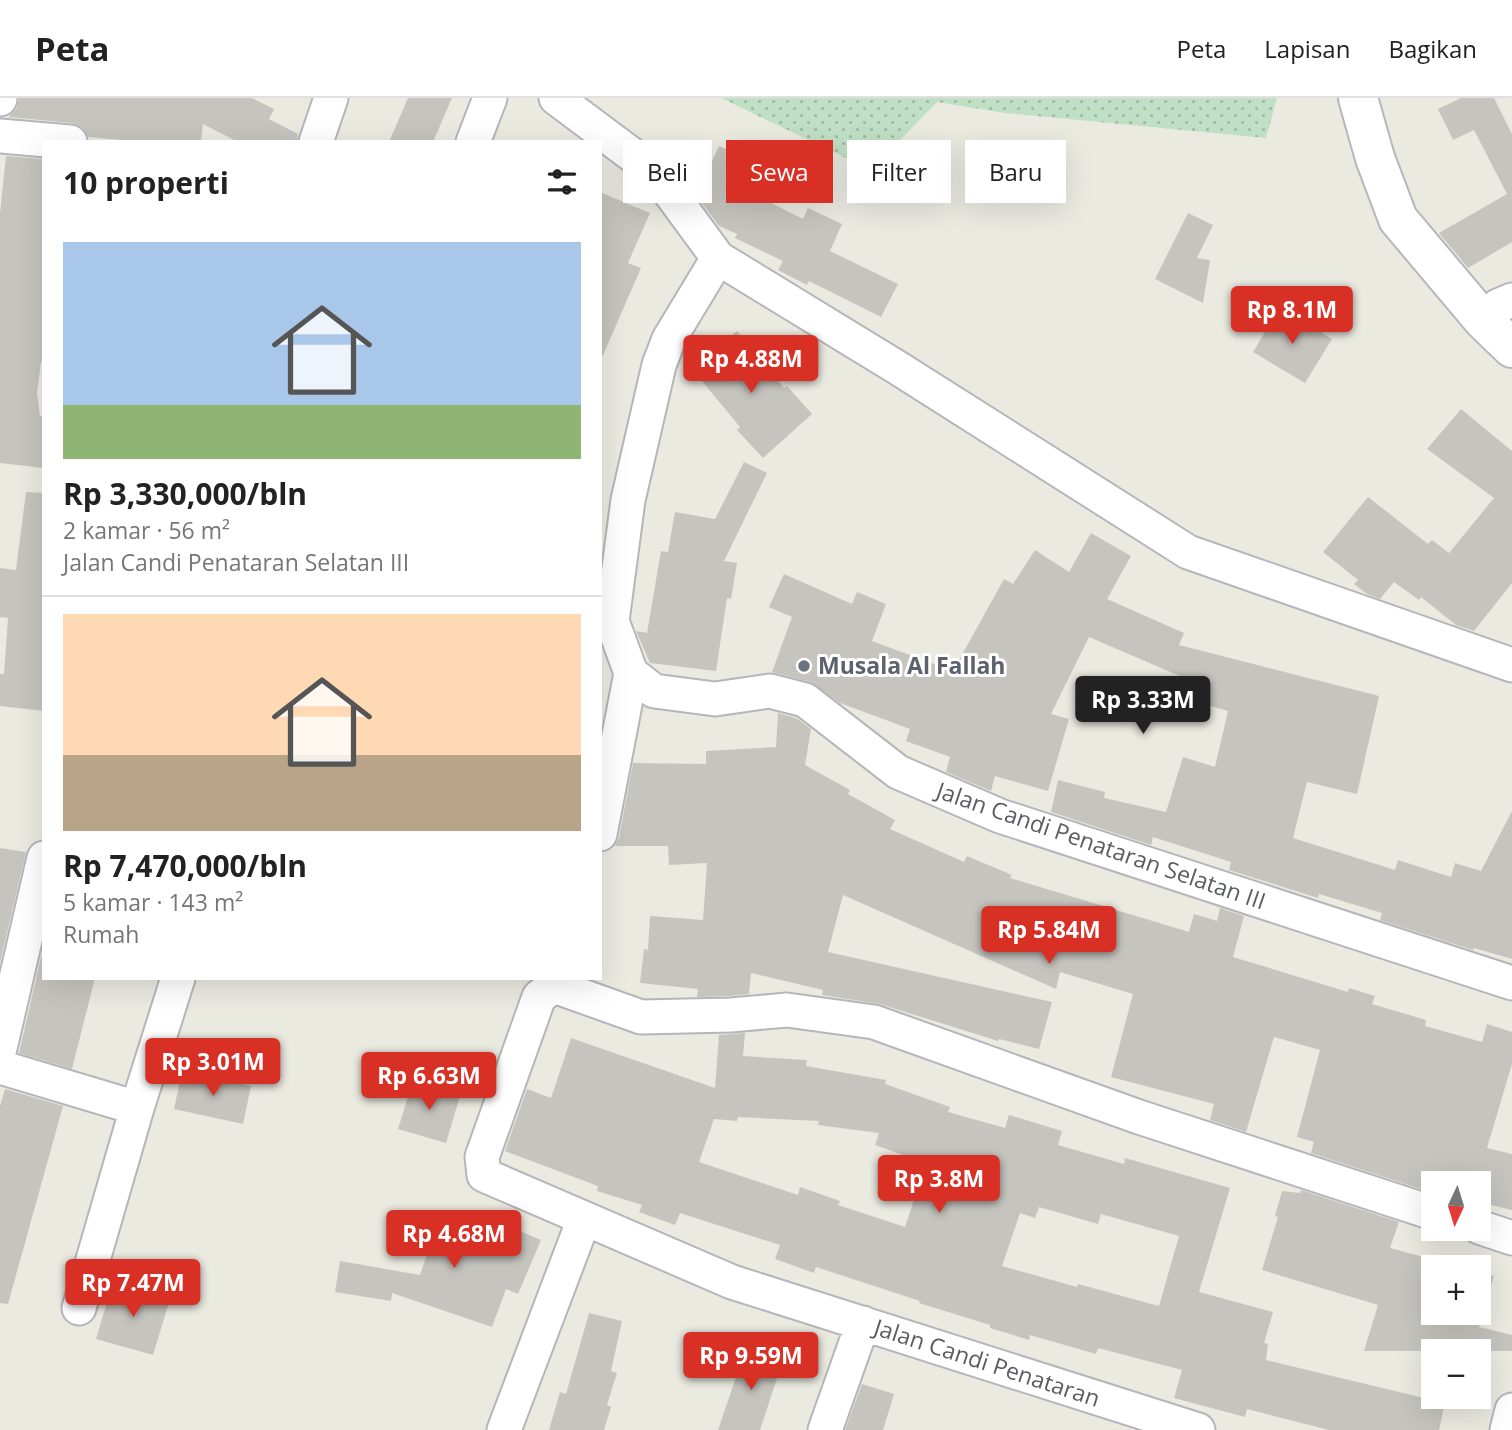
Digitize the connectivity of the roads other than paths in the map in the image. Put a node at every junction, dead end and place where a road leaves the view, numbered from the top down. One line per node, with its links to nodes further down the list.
1 (331, 98): 7 (street)
2 (489, 98): 8 (street)
3 (556, 98): 9 (street)
4 (1358, 98): 10 (main road)
5 (0, 136): 6 (street)
6 (47, 140)
7 (317, 140)
8 (474, 140)
9 (718, 258): 12 (street); 13 (street)
10 (1498, 310): 11 (main road)
11 (1512, 348)
12 (1512, 665)
13 (631, 673): 14 (street); 17 (street, Jalan Candi Penataran Selatan III)
14 (602, 824)
15 (42, 867): 19 (street)
16 (177, 980): 21 (street)
17 (1512, 983)
18 (550, 987): 22 (street); 23 (street, Jalan Candi Penataran)
19 (0, 1048)
20 (0, 1067): 21 (street)
21 (137, 1108): 26 (street)
22 (1421, 1209)
23 (584, 1219): 27 (street, Jalan Candi Penataran); 30 (street)
24 (1491, 1231): 25 (street)
25 (1512, 1238)
26 (79, 1308)
27 (863, 1324): 29 (street, Jalan Candi Penataran); 31 (street)
28 (1512, 1410): 32 (street)
29 (1181, 1427)
30 (504, 1430)
31 (825, 1430)
32 (1507, 1430)

